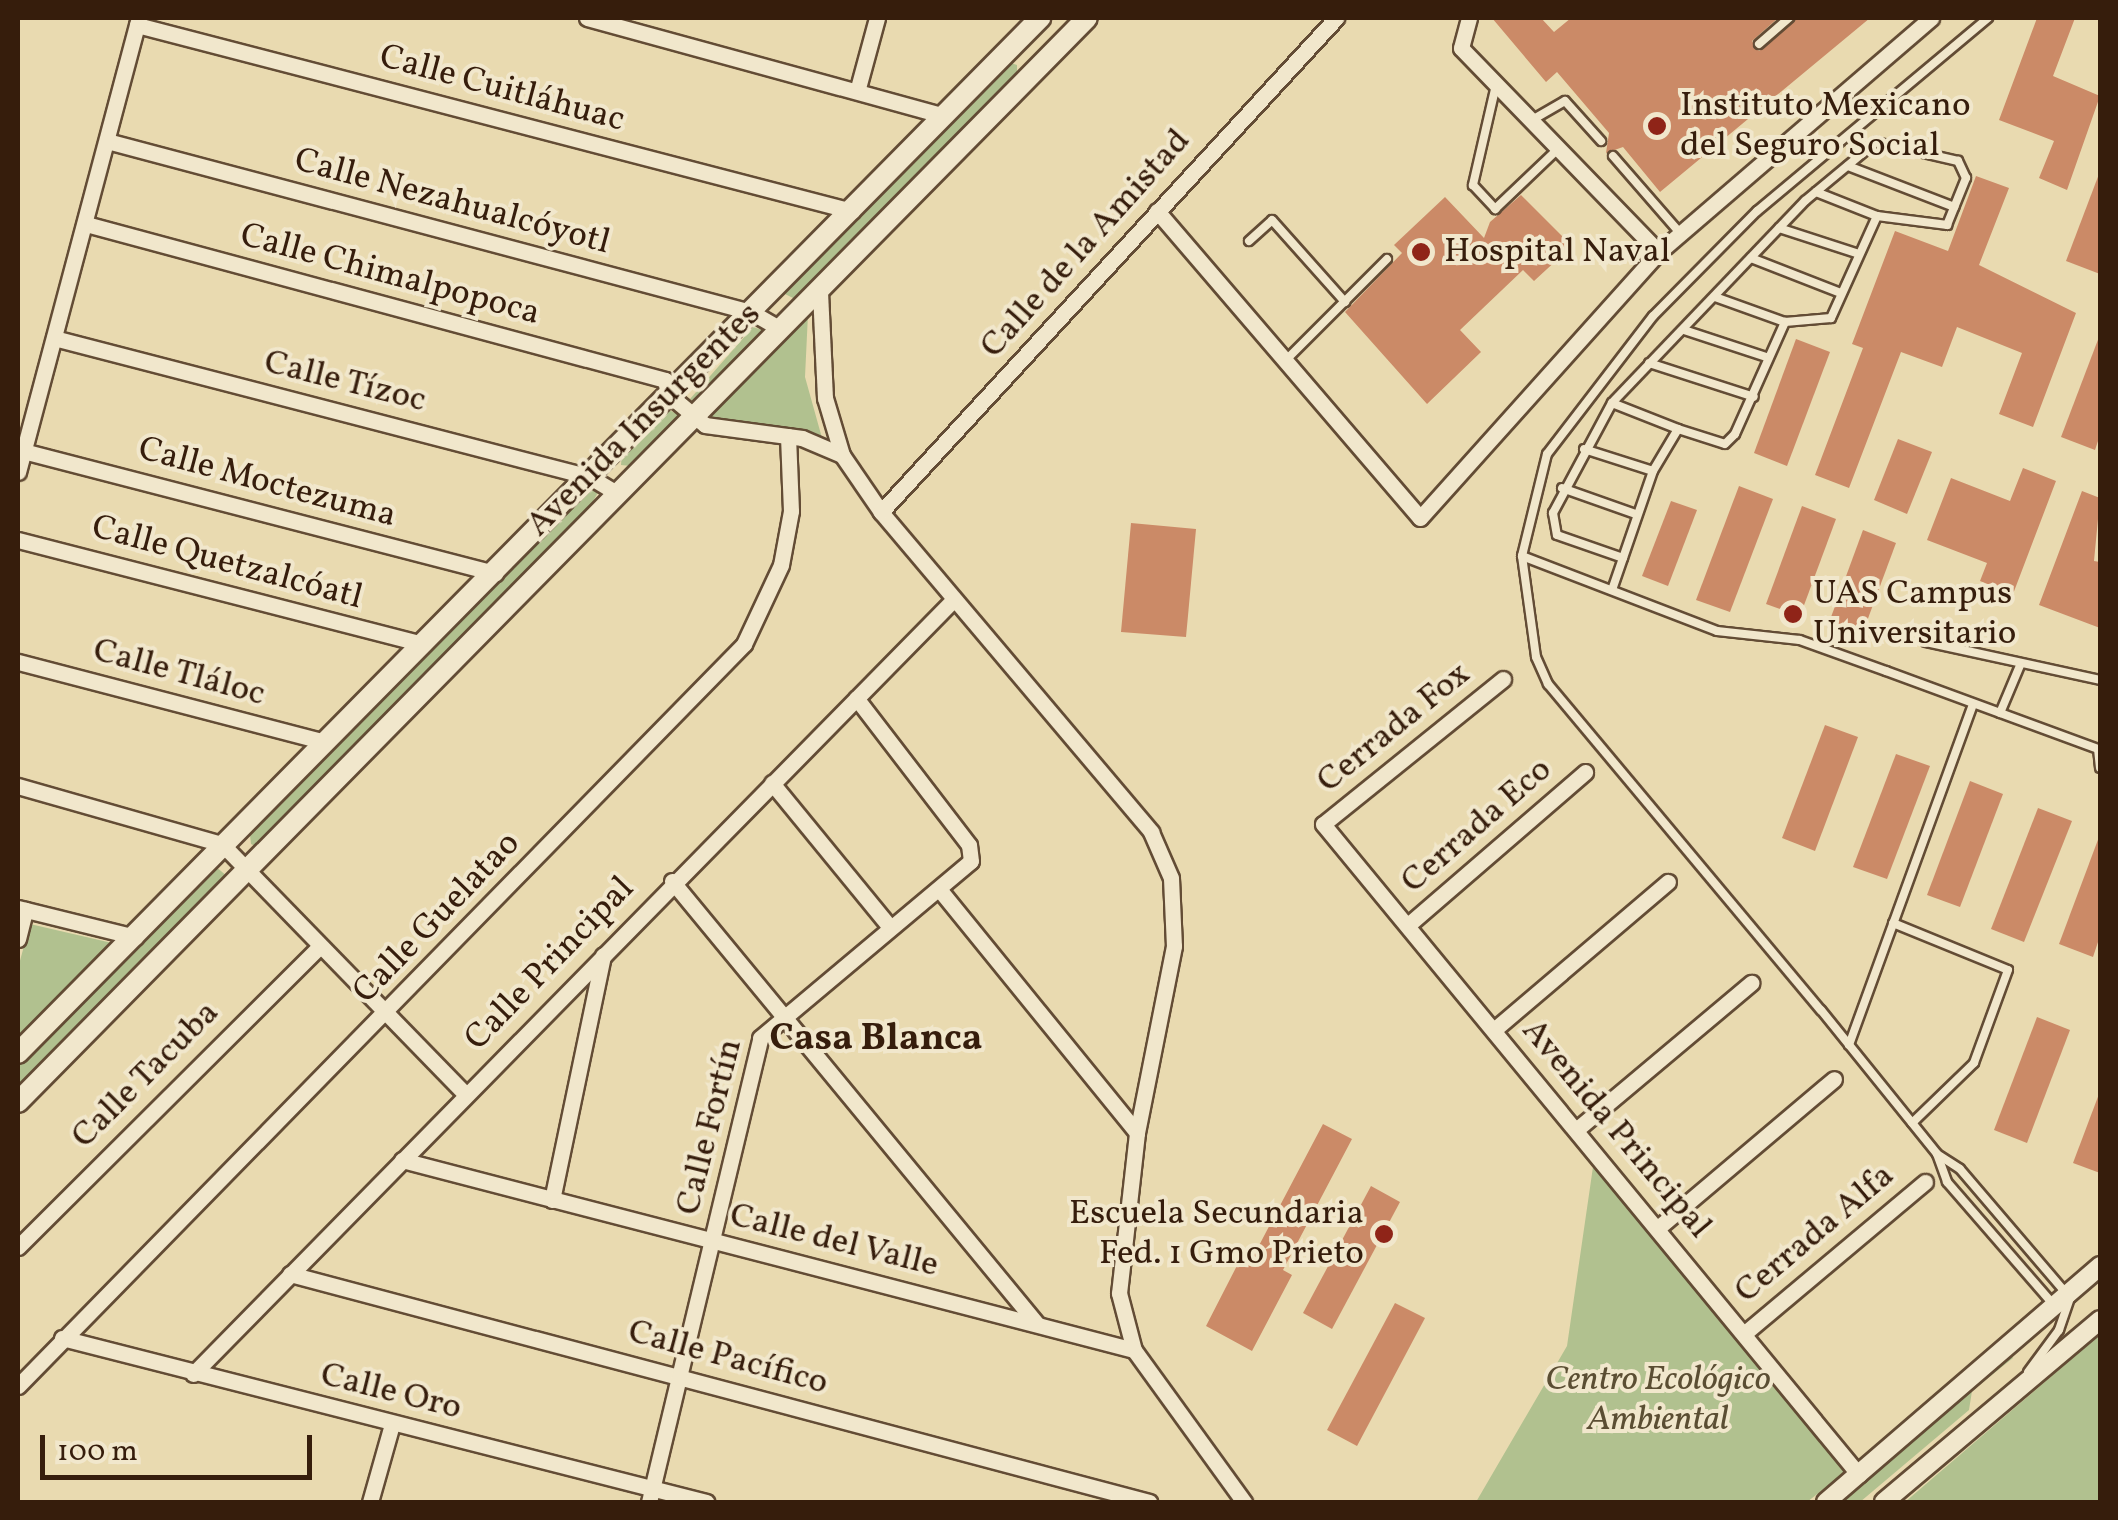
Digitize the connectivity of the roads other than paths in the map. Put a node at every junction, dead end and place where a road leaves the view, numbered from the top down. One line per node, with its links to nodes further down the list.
1 (587, 18): 15 (street)
2 (877, 18): 15 (street)
3 (1040, 18): 12 (main road, Avenida Insurgentes)
4 (1087, 18): 13 (main road, Avenida Insurgentes)
5 (1336, 18): 25 (street, Calle de la Amistad)
6 (1469, 18): 14 (street)
7 (1790, 18): 11 (lane)
8 (1931, 18): 30 (street)
9 (1988, 18): 65 (lane)
10 (138, 21): 18 (street); 26 (street, Calle Cuitláhuac)
11 (1759, 44)
12 (1012, 48): 13 (main road); 16 (main road, Avenida Insurgentes)
13 (1040, 69): 36 (main road, Avenida Insurgentes)
14 (1496, 83): 17 (street); 20 (lane)
15 (858, 88): 16 (street)
16 (946, 116): 26 (main road, Avenida Insurgentes)
17 (1532, 120): 19 (lane); 20 (street)
18 (107, 141): 28 (street); 40 (street, Calle Nezahualcóyotl)
19 (1600, 141)
20 (1560, 147): 32 (street)
21 (1614, 156): 30 (lane)
22 (1848, 166): 23 (lane); 24 (lane); 24 (lane)
23 (1816, 192): 27 (lane); 29 (lane)
24 (1954, 207): 27 (lane)
25 (1157, 210): 45 (street); 62 (street, Calle de la Amistad)
26 (852, 211): 40 (main road, Avenida Insurgentes)
27 (1878, 216): 33 (lane)
28 (86, 224): 44 (street); 48 (street, Calle Chimalpopoca)
29 (1780, 228): 33 (lane); 34 (lane)
30 (1680, 232): 32 (street)
31 (1249, 241): 39 (lane)
32 (1658, 252): 45 (street)
33 (1856, 253): 37 (lane)
34 (1751, 258): 37 (lane); 38 (lane)
35 (1388, 259): 39 (lane)
36 (820, 291): 42 (main road, Avenida Insurgentes); 56 (street)
37 (1840, 293): 41 (lane)
38 (1715, 297): 41 (lane); 43 (lane)
39 (1345, 302): 45 (lane)
40 (750, 312): 42 (street, Calle Nezahualcóyotl); 48 (main road, Avenida Insurgentes)
41 (1785, 322): 46 (lane)
42 (779, 328): 51 (main road, Avenida Insurgentes)
43 (1684, 330): 46 (lane); 47 (lane)
44 (54, 338): 55 (street); 59 (street, Calle Tízoc)
45 (1288, 358)
46 (1768, 358): 49 (lane)
47 (1649, 363): 49 (lane); 50 (lane)
48 (668, 394): 51 (street); 59 (main road, Avenida Insurgentes)
49 (1754, 397): 52 (lane)
50 (1612, 402): 52 (lane); 54 (lane)
51 (696, 418): 53 (street); 61 (main road, Avenida Insurgentes)
52 (1678, 429): 57 (lane)
53 (788, 436): 56 (street); 100 (street, Calle Guelatao)
54 (1584, 448): 57 (lane); 60 (lane)
55 (24, 451): 58 (street); 67 (street, Calle Moctezuma)
56 (842, 455): 62 (street)
57 (1653, 471): 63 (lane)
58 (18, 472)
59 (590, 477): 61 (street, Calle Tízoc); 67 (main road, Avenida Insurgentes)
60 (1562, 488): 63 (lane); 66 (lane)
61 (617, 494): 86 (main road, Avenida Insurgentes)
62 (881, 512): 69 (street)
63 (1636, 514): 66 (lane)
64 (18, 540): 71 (street, Calle Quetzalcóatl)
65 (1522, 556): 68 (lane); 102 (lane)
66 (1623, 558): 68 (lane)
67 (496, 574): 71 (main road, Avenida Insurgentes)
68 (1612, 590): 77 (lane)
69 (954, 600): 76 (street, Calle Principal); 109 (street)
70 (1926, 642): 73 (lane)
71 (422, 644): 79 (main road, Avenida Insurgentes)
72 (18, 662): 79 (street, Calle Tláloc)
73 (2021, 663): 75 (lane); 78 (lane)
74 (1503, 678): 84 (street, Cerrada Fox)
75 (2100, 680)
76 (856, 698): 82 (street, Calle Principal); 89 (street, Calle Fortín)
77 (1973, 704): 78 (lane); 91 (lane)
78 (2000, 714): 80 (lane)
79 (325, 742): 85 (main road, Avenida Insurgentes)
80 (2100, 768)
81 (1586, 772): 92 (street, Cerrada Eco)
82 (772, 783): 87 (street, Calle Principal); 93 (street)
83 (18, 786): 85 (street)
84 (1323, 824): 92 (street, Avenida Principal)
85 (222, 844): 86 (street); 94 (main road, Avenida Insurgentes)
86 (248, 870): 96 (street); 106 (main road, Avenida Insurgentes)
87 (672, 882): 97 (street, Calle Principal); 99 (street)
88 (1668, 882): 101 (street)
89 (939, 888): 93 (street, Calle Fortín); 109 (street)
90 (21, 909): 94 (street); 95 (street)
91 (1893, 923): 102 (lane); 107 (lane)
92 (1408, 925): 101 (street, Avenida Principal)
93 (890, 927): 99 (street, Calle Fortín)
94 (135, 937): 103 (main road, Avenida Insurgentes)
95 (18, 939)
96 (318, 948): 100 (street); 116 (street, Calle Tacuba)
97 (602, 956): 105 (street, Calle Principal); 113 (street)
98 (1752, 982): 108 (street)
99 (781, 1013): 115 (street, Calle Fortín); 121 (street)
100 (384, 1015): 105 (street); 123 (street, Calle Guelatao)
101 (1495, 1030): 108 (street, Avenida Principal)
102 (1849, 1044): 107 (lane)
103 (18, 1053)
104 (1834, 1079): 114 (street)
105 (465, 1094): 111 (street, Calle Principal)
106 (18, 1102)
107 (1912, 1124): 110 (lane)
108 (1576, 1130): 114 (street, Avenida Principal)
109 (1136, 1133): 124 (street)
110 (1937, 1154): 119 (lane); 119 (lane)
111 (402, 1160): 113 (street, Calle del Valle); 118 (street, Calle Principal)
112 (1925, 1182): 122 (street, Cerrada Alfa)
113 (552, 1200): 115 (street, Calle del Valle)
114 (1659, 1228): 122 (street, Avenida Principal)
115 (712, 1240): 121 (street, Calle del Valle); 126 (street, Calle Fortín)
116 (18, 1246)
117 (2100, 1266): 119 (street)
118 (290, 1274): 125 (street, Calle Principal); 126 (street, Calle Pacífico)
119 (2061, 1299): 128 (lane); 130 (street)
120 (2100, 1320): 128 (street)
121 (1037, 1324): 124 (street, Calle del Valle)
122 (1745, 1333): 130 (street, Avenida Principal)
123 (62, 1338): 125 (street, Calle Oro); 127 (street, Calle Guelatao)
124 (1134, 1350): 135 (street)
125 (193, 1374): 129 (street, Calle Oro)
126 (680, 1375): 131 (street, Calle Fortín); 134 (street, Calle Pacífico)
127 (18, 1386)
128 (2017, 1389): 137 (street)
129 (392, 1424): 131 (street, Calle Oro); 132 (street)
130 (1859, 1475): 136 (street)
131 (651, 1495): 133 (street, Calle Oro)
132 (370, 1502)
133 (706, 1502)
134 (1150, 1502)
135 (1244, 1502)
136 (1826, 1502)
137 (1884, 1502)

